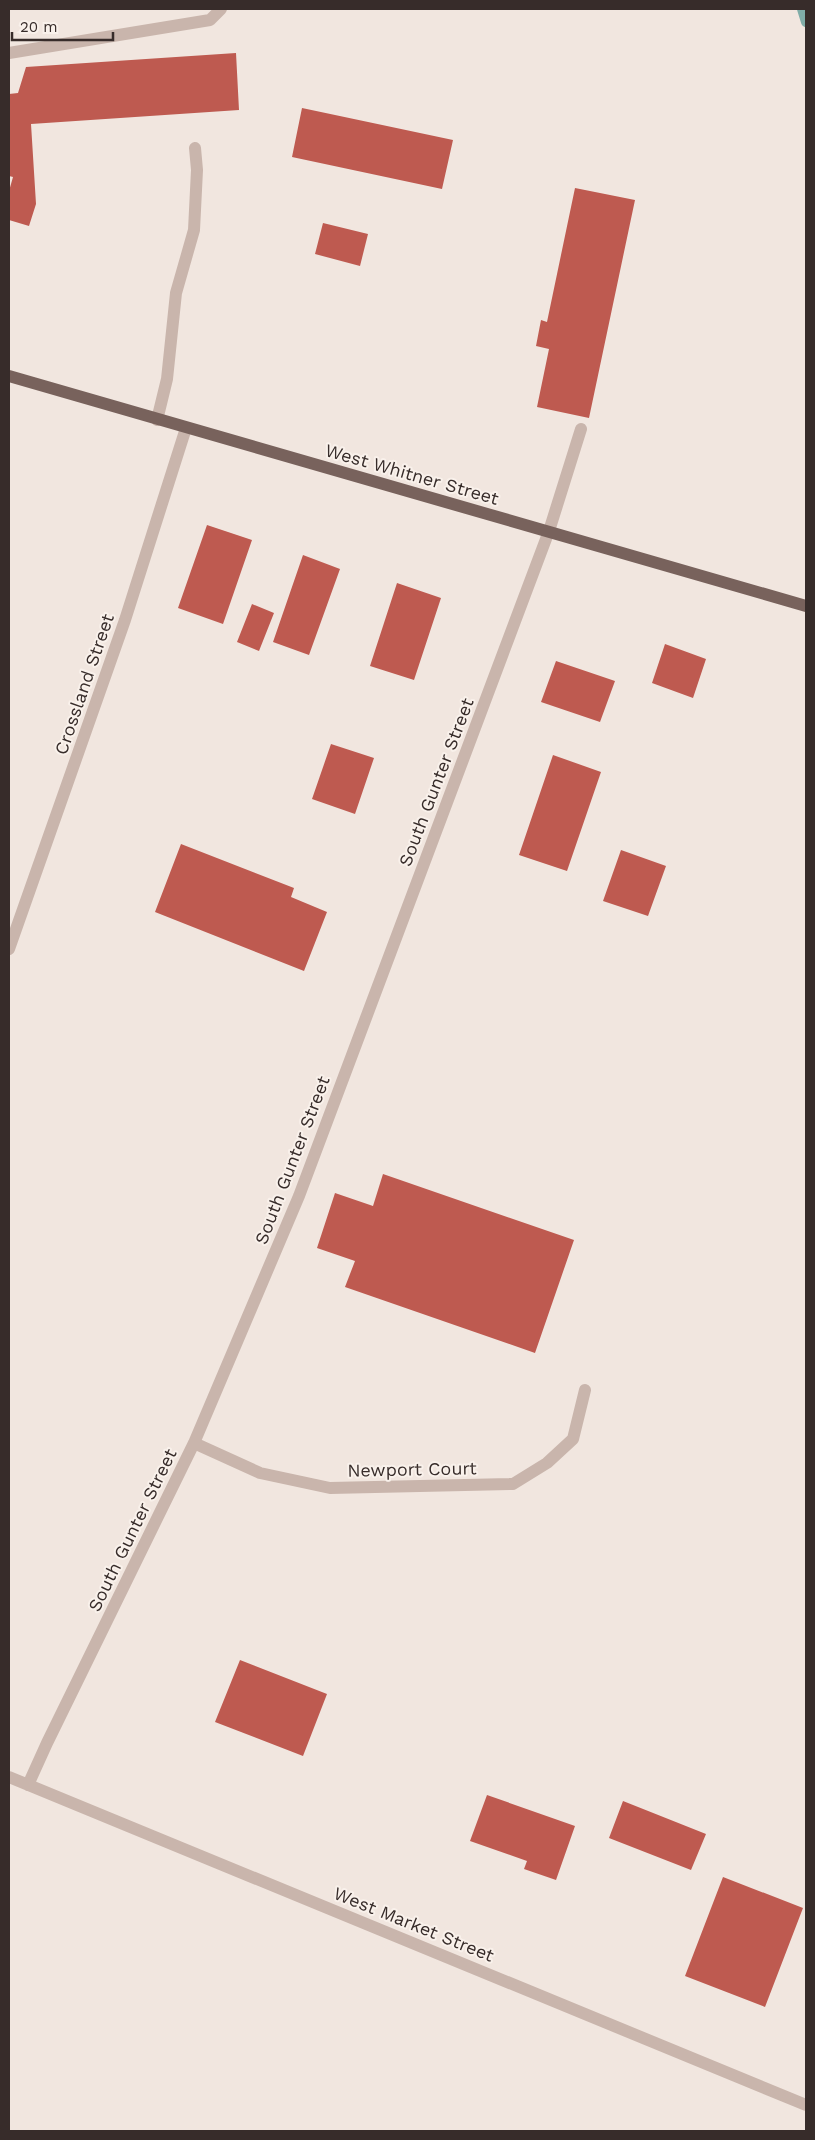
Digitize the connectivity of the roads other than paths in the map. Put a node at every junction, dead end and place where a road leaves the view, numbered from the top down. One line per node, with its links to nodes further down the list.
1 (221, 9): 2 (street)
2 (9, 53)
3 (195, 148): 5 (street)
4 (9, 376): 5 (main road, West Whitner Street)
5 (157, 420): 6 (main road, West Whitner Street)
6 (186, 428): 8 (main road, West Whitner Street); 10 (street, Crossland Street)
7 (582, 429): 8 (street, South Gunter Street)
8 (549, 531): 9 (main road, West Whitner Street); 12 (street, South Gunter Street)
9 (806, 606)
10 (9, 949)
11 (586, 1390): 12 (street, Newport Court)
12 (194, 1444): 14 (street, South Gunter Street)
13 (9, 1777): 14 (street, West Market Street)
14 (28, 1785): 15 (street, West Market Street)
15 (806, 2106)

